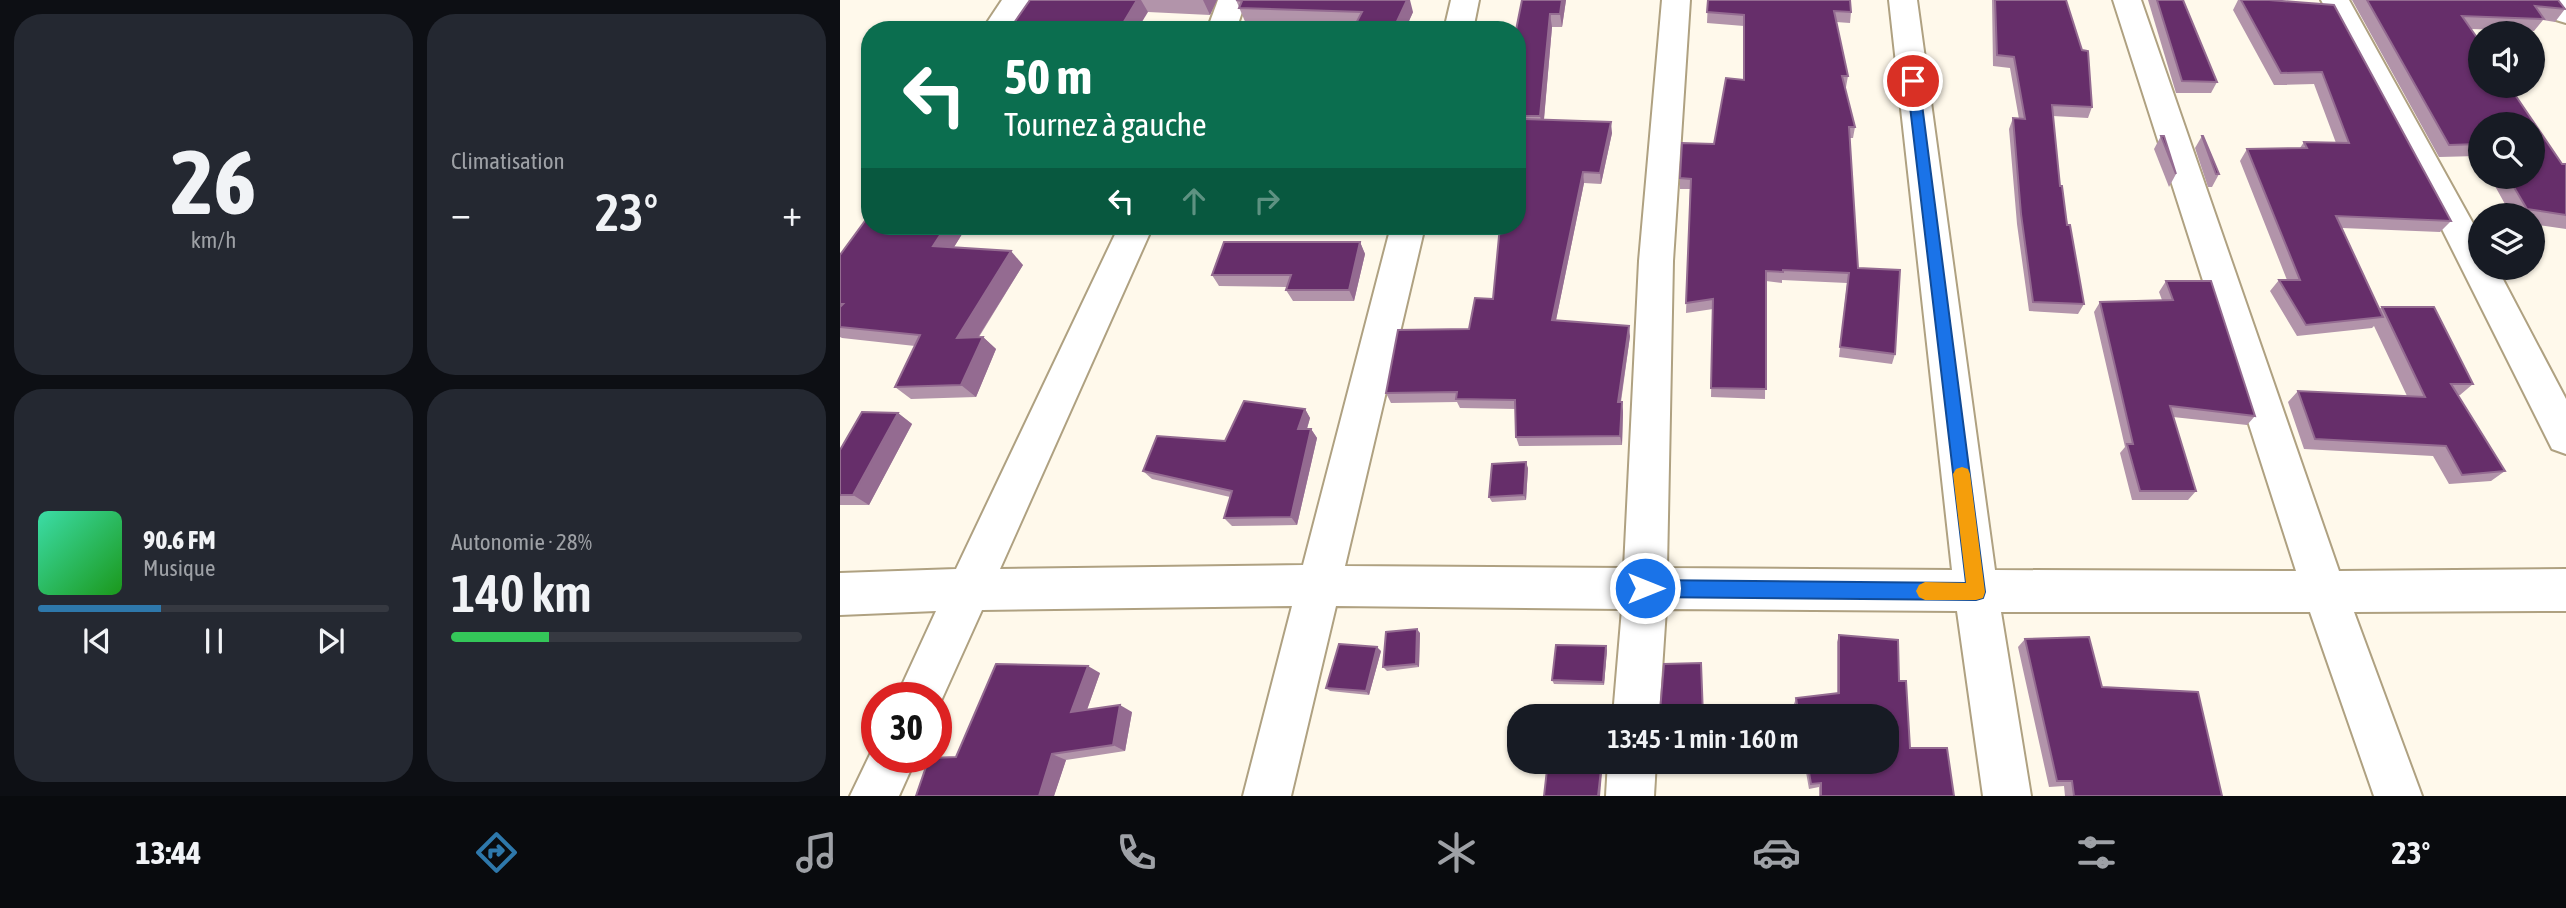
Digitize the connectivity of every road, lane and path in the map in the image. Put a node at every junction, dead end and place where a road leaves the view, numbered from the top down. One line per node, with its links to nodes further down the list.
1 (1016, 0): 10 (street)
2 (1232, 0): 11 (street)
3 (1465, 0): 12 (street)
4 (1676, 0): 17 (street)
5 (1903, 0): 20 (street)
6 (2127, 0): 21 (street)
7 (2335, 0): 15 (street)
8 (2555, 0): 9 (street)
9 (2566, 14)
10 (1002, 21)
11 (1224, 21)
12 (1460, 21)
13 (1132, 235): 18 (street)
14 (1406, 235): 16 (street)
15 (2566, 437)
16 (1320, 584): 17 (street); 18 (street); 28 (street)
17 (1645, 588): 20 (street); 24 (street)
18 (968, 589): 22 (street); 23 (street)
19 (2566, 590): 21 (street)
20 (1976, 592): 21 (street); 30 (street)
21 (2325, 592): 31 (street)
22 (840, 594)
23 (926, 682)
24 (1637, 704)
25 (884, 773): 27 (street)
26 (1631, 774): 29 (street)
27 (874, 796)
28 (1268, 796)
29 (1630, 796)
30 (2007, 796)
31 (2398, 796)

